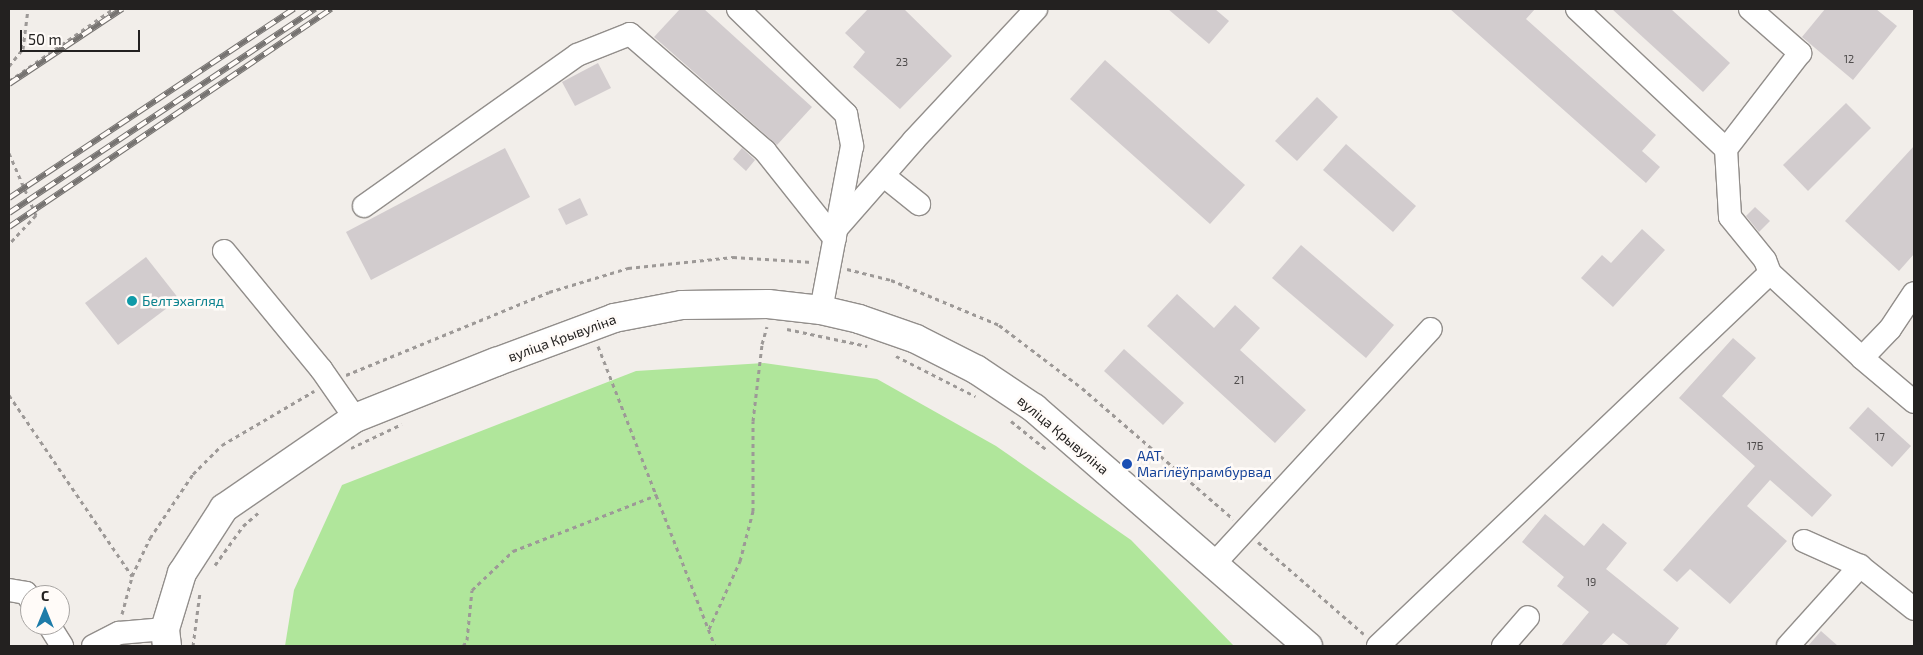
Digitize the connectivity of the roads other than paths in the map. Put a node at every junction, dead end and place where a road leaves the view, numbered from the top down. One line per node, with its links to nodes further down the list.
1 (738, 9): 9 (lane)
2 (1036, 9): 6 (lane)
3 (1577, 9): 5 (lane)
4 (1750, 9): 5 (lane)
5 (1726, 149): 11 (lane)
6 (884, 176): 7 (lane); 9 (lane)
7 (919, 204)
8 (364, 206): 9 (lane)
9 (836, 234): 13 (lane)
10 (224, 251): 17 (lane)
11 (1770, 273): 15 (lane); 25 (lane)
12 (1914, 293): 15 (lane)
13 (821, 310): 17 (main road, вуліца Крывуліна); 19 (main road, вуліца Крывуліна)
14 (1431, 329): 19 (lane)
15 (1862, 358): 16 (lane)
16 (1914, 402)
17 (355, 418): 24 (main road, вуліца Крывуліна)
18 (1804, 541): 20 (lane)
19 (1213, 565): 28 (main road, вуліца Крывуліна)
20 (1860, 566): 21 (lane); 30 (lane)
21 (1914, 609)
22 (1528, 617): 29 (lane)
23 (55, 635): 26 (lane)
24 (166, 638): 27 (lane)
25 (1372, 641)
26 (62, 646)
27 (93, 646)
28 (1308, 646)
29 (1504, 646)
30 (1788, 646)

